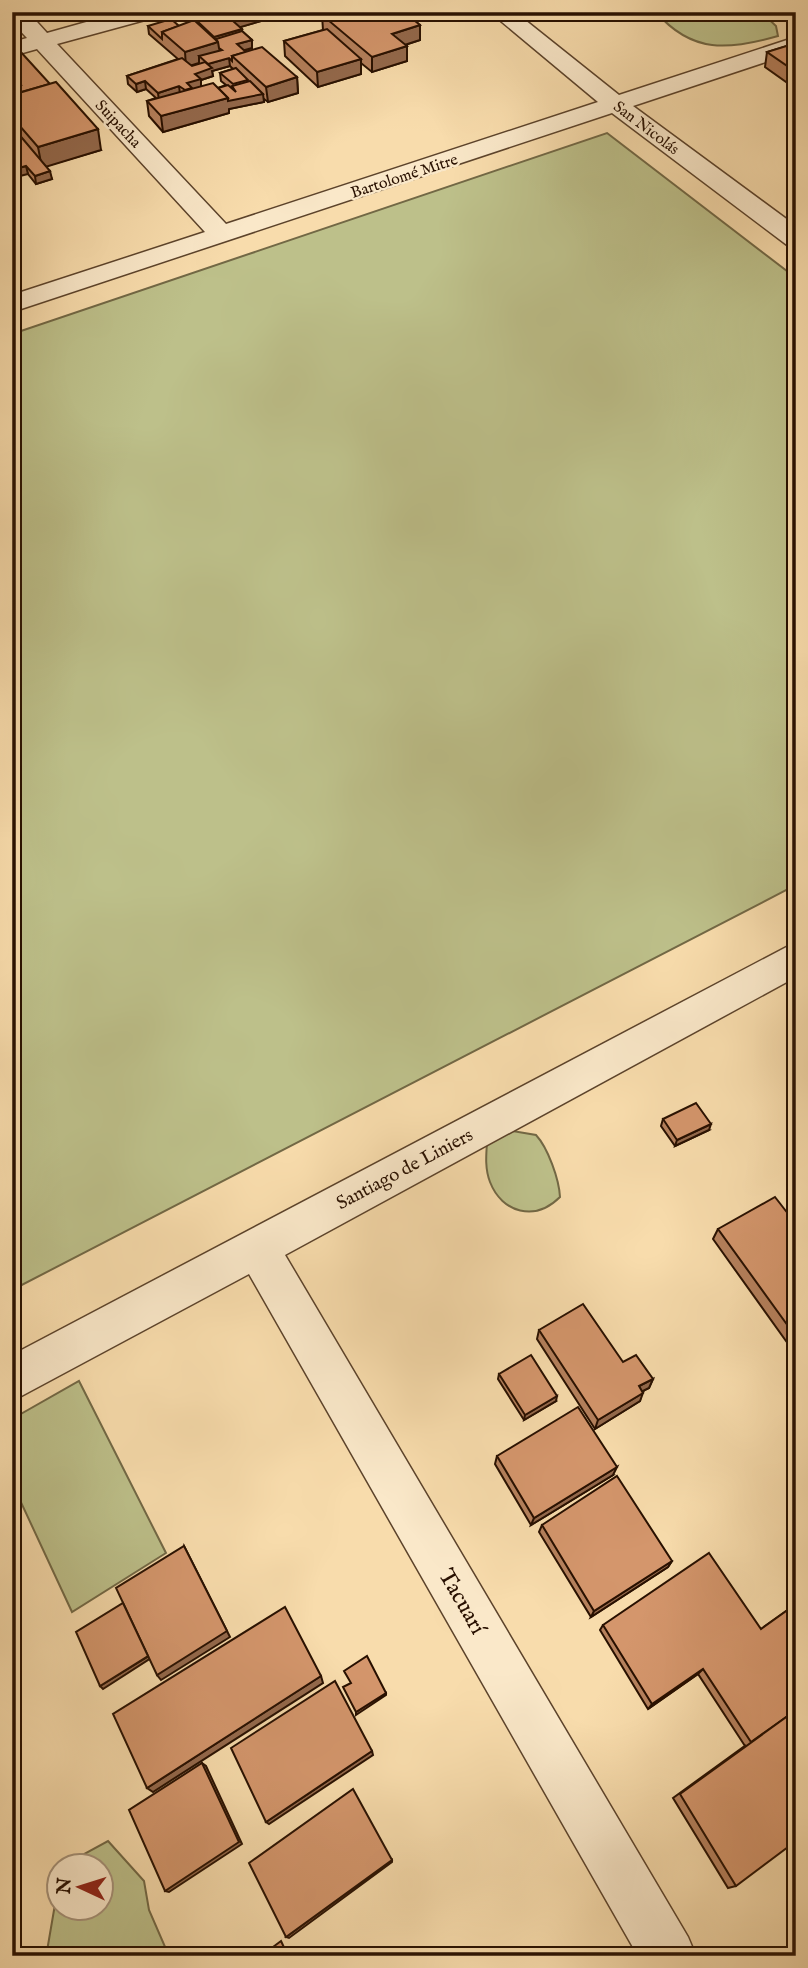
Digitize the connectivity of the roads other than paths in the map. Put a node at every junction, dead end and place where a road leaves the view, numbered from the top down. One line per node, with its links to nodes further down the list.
1 (15, 12): 4 (street, Suipacha)
2 (148, 12): 4 (street)
3 (501, 12): 7 (street, San Nicolás)
4 (43, 41): 6 (street); 8 (street, Suipacha)
5 (796, 44): 7 (street, Bartolomé Mitre)
6 (12, 49)
7 (617, 105): 8 (street, Bartolomé Mitre); 9 (street, San Nicolás)
8 (222, 235): 10 (street, Bartolomé Mitre)
9 (796, 239)
10 (12, 304)
11 (796, 958): 12 (street, Santiago de Liniers)
12 (257, 1247): 13 (street, Santiago de Liniers); 14 (street, Tacuarí)
13 (12, 1379)
14 (669, 1956)

